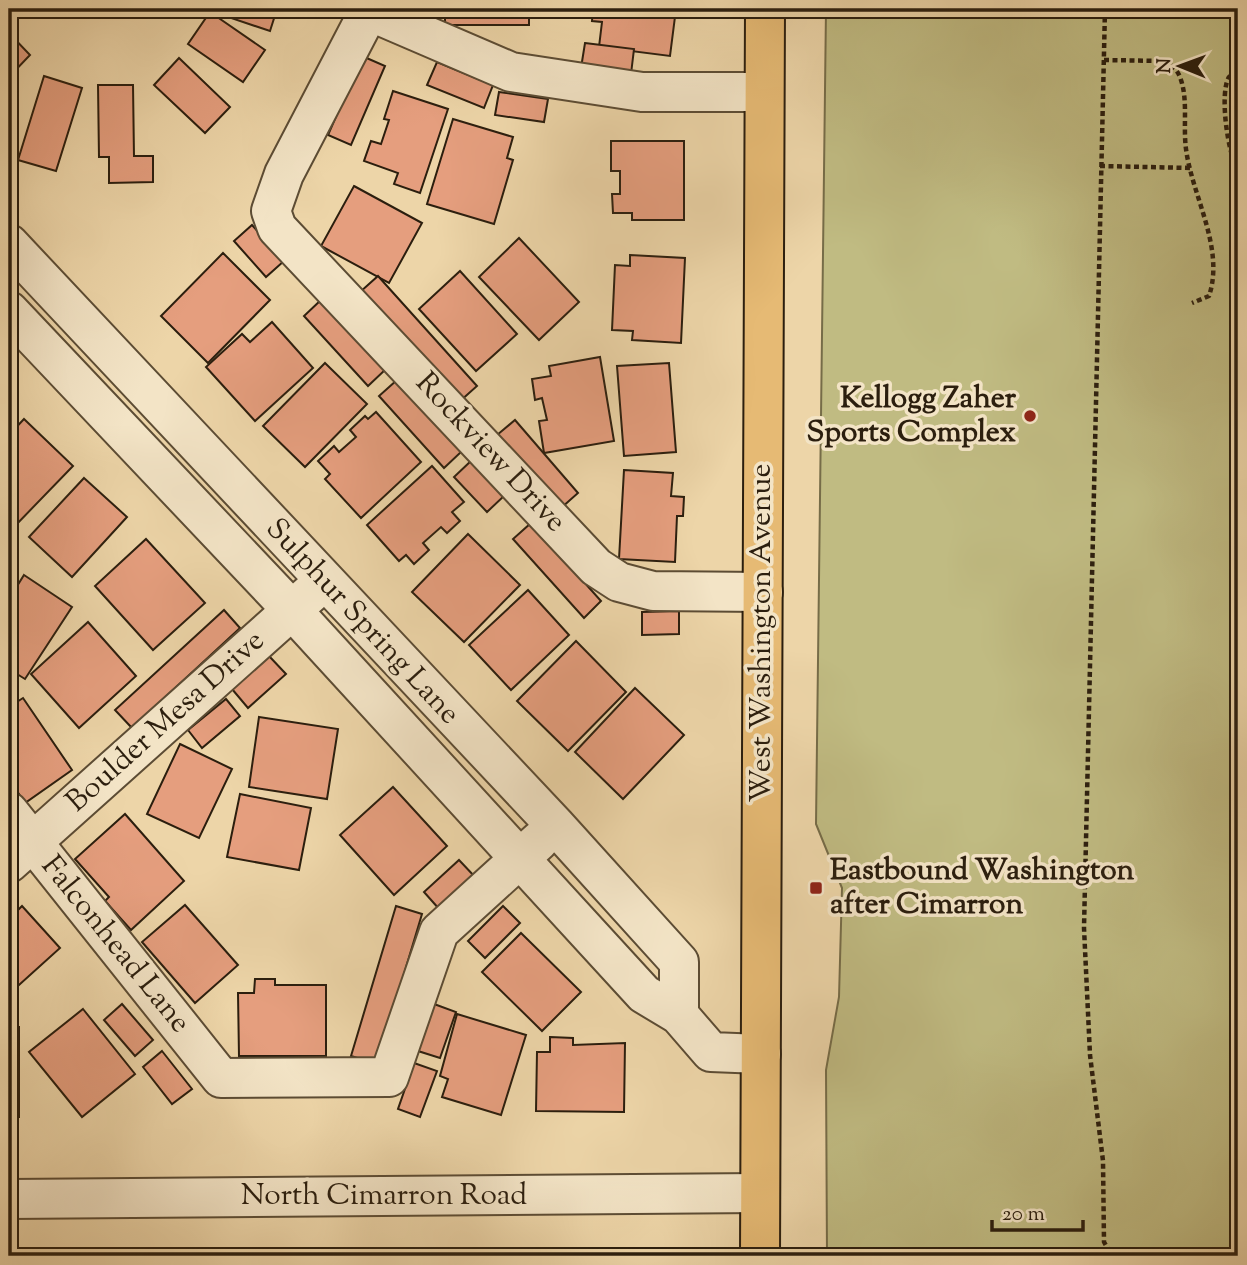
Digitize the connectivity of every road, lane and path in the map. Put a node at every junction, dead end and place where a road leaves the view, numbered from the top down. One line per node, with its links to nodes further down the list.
1 (765, 9): 6 (main road, West Washington Avenue)
2 (1105, 9): 4 (path)
3 (369, 10): 6 (street); 15 (street, Rockview Drive)
4 (1104, 60): 7 (path); 8 (path)
5 (1238, 71): 9 (path)
6 (764, 92): 15 (main road, West Washington Avenue)
7 (1100, 166): 8 (path); 25 (path)
8 (1190, 168): 12 (path)
9 (1238, 169): 10 (path)
10 (1230, 170)
11 (9, 244): 14 (street, Sulphur Spring Lane)
12 (1192, 303)
13 (9, 310): 16 (street, Sulphur Spring Lane)
14 (323, 582): 16 (street, Boulder Mesa Drive); 17 (street, Sulphur Spring Lane)
15 (763, 592): 21 (main road, West Washington Avenue)
16 (292, 610): 18 (street, Boulder Mesa Drive); 19 (street, Sulphur Spring Lane)
17 (556, 826): 19 (street); 20 (street, Sulphur Spring Lane)
18 (16, 839): 19 (street, Falconhead Lane)
19 (519, 859): 20 (street, Sulphur Spring Lane)
20 (679, 1015): 21 (street, Sulphur Spring Lane)
21 (761, 1054): 22 (main road, West Washington Avenue)
22 (760, 1193): 23 (street, North Cimarron Road); 24 (main road, West Washington Avenue)
23 (9, 1199)
24 (760, 1256)
25 (1112, 1256)

